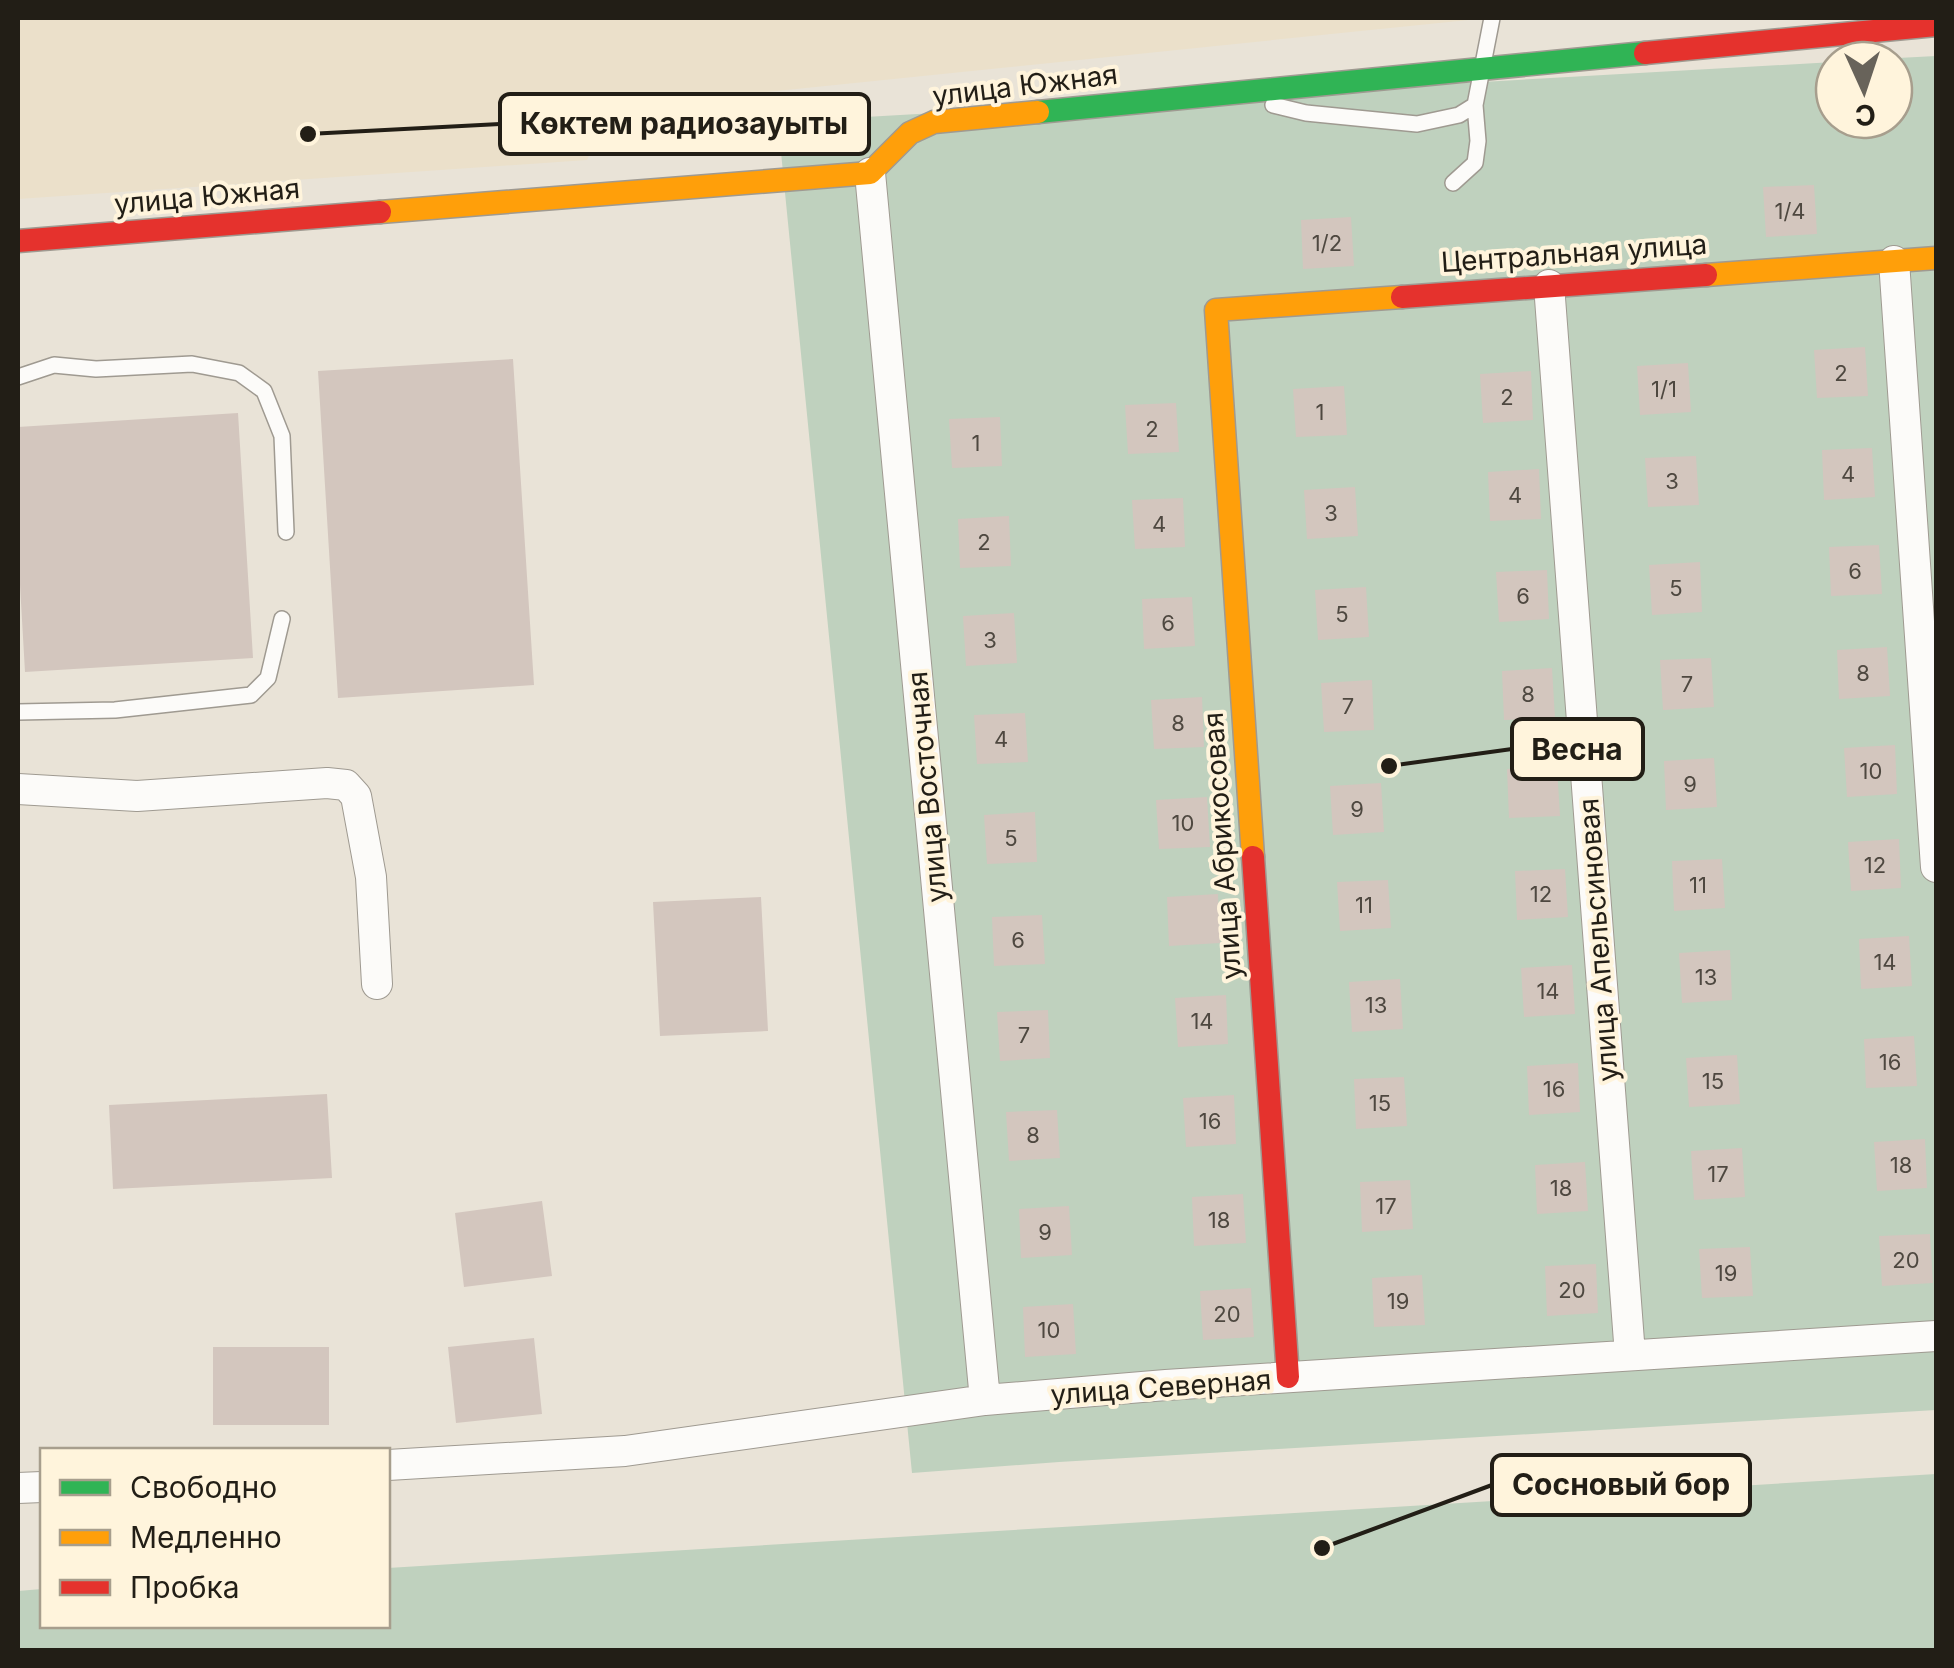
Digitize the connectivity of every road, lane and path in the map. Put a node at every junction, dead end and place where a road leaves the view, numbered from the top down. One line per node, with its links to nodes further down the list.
1 (1492, 18): 3 (lane)
2 (1936, 26): 3 (street, улица Южная)
3 (1483, 69): 4 (street, улица Южная); 5 (lane)
4 (1230, 93): 5 (lane); 6 (street, улица Южная)
5 (1475, 105): 7 (lane)
6 (870, 173): 8 (street, улица Южная); 23 (street, улица Восточная)
7 (1453, 183)
8 (18, 241)
9 (1936, 258): 10 (street, Центральная улица)
10 (1894, 261): 11 (street, Центральная улица); 18 (street)
11 (1548, 284): 12 (street, Центральная улица); 21 (street, улица Апельсиновая)
12 (1216, 310): 22 (street, улица Абрикосовая)
13 (18, 377): 14 (lane)
14 (286, 532)
15 (282, 619): 16 (lane)
16 (18, 712)
17 (18, 790): 19 (street)
18 (1936, 866)
19 (377, 984)
20 (1936, 1336): 21 (street, улица Северная)
21 (1630, 1355): 22 (street, улица Северная)
22 (1288, 1377): 23 (street, улица Северная)
23 (985, 1400): 24 (street, улица Северная)
24 (390, 1465)

